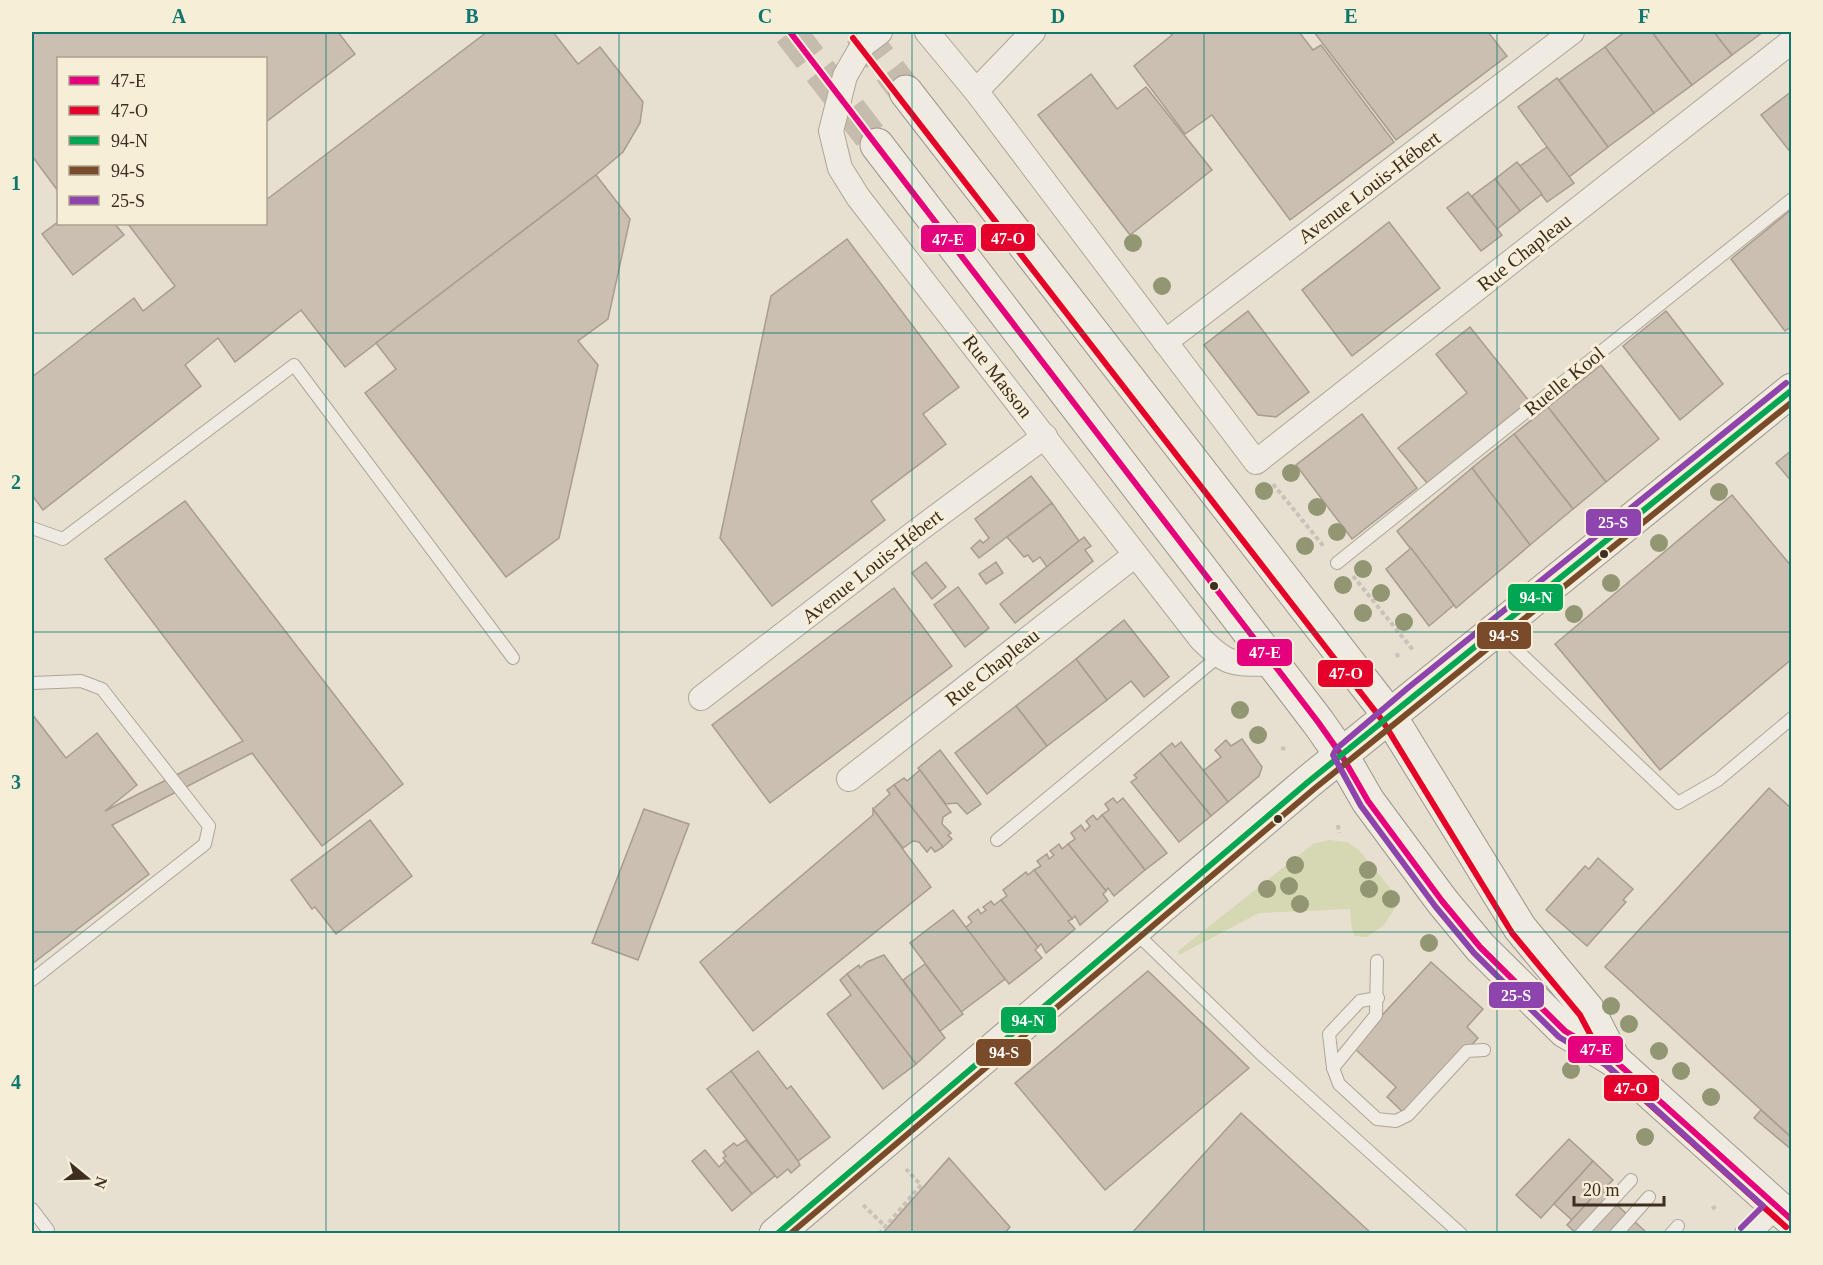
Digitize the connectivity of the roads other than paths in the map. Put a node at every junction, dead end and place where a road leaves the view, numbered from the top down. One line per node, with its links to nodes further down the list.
1 (880, 32): 12 (street, Rue Masson)
2 (927, 32): 6 (street)
3 (1033, 32): 6 (street)
4 (1572, 32): 10 (street, Avenue Louis-Hébert)
5 (1791, 41): 10 (street, Rue Chapleau)
6 (976, 91): 10 (street)
7 (906, 92): 22 (street)
8 (877, 145): 19 (street)
9 (1791, 199): 15 (lane, Ruelle Kool)
10 (1166, 342)
11 (1791, 390): 16 (street)
12 (1045, 436): 14 (street, Rue Masson); 21 (street, Avenue Louis-Hébert)
13 (32, 528): 18 (lane)
14 (1135, 555): 17 (street, Rue Masson); 25 (street, Rue Chapleau)
15 (1337, 563)
16 (1494, 629): 22 (street); 23 (lane)
17 (1219, 656): 19 (street); 26 (lane)
18 (513, 658)
19 (1274, 664): 24 (street)
20 (32, 683): 29 (lane)
21 (701, 698)
22 (1389, 715): 24 (street); 32 (street)
23 (1791, 718)
24 (1342, 756): 27 (street); 32 (street)
25 (849, 779)
26 (997, 840)
27 (1134, 931): 39 (street); 40 (lane)
28 (1377, 961): 30 (lane)
29 (32, 980)
30 (1378, 998): 33 (lane); 33 (lane)
31 (1484, 1050): 33 (lane)
32 (1614, 1060): 37 (street)
33 (1333, 1068)
34 (1631, 1180): 41 (lane)
35 (1649, 1197): 42 (lane)
36 (32, 1209): 38 (lane)
37 (1784, 1213): 43 (street)
38 (48, 1230)
39 (776, 1233)
40 (1461, 1233)
41 (1581, 1233)
42 (1616, 1233)
43 (1747, 1233)

